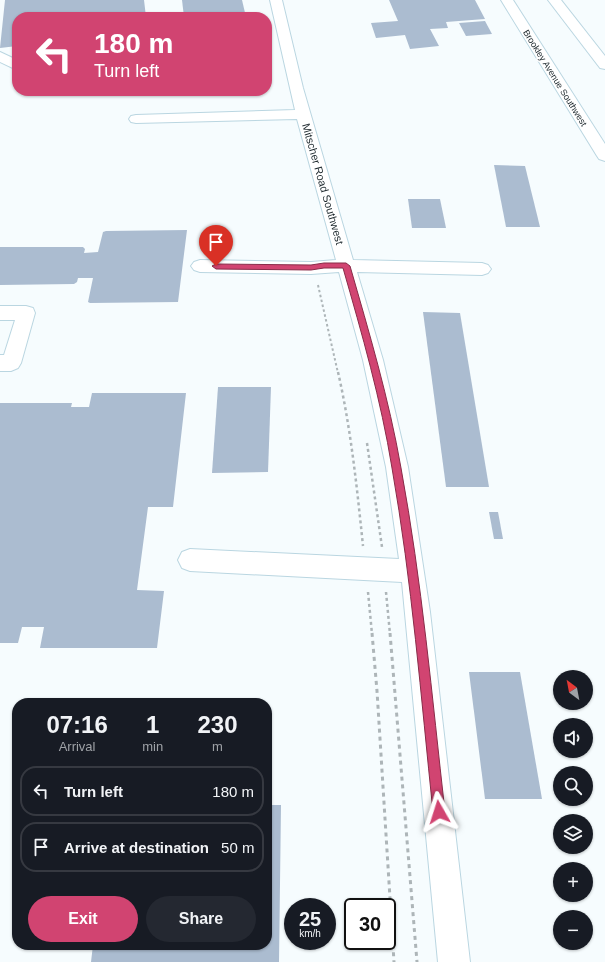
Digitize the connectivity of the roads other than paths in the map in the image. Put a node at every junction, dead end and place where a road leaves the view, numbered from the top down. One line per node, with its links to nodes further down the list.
1 (276, 0): 9 (street, Mitscher Road Southwest)
2 (507, 0): 11 (street, Brookley Avenue Southwest)
3 (554, 0): 6 (street)
4 (0, 56): 5 (street)
5 (12, 63)
6 (605, 65)
7 (12, 70): 8 (street)
8 (0, 71)
9 (304, 114): 10 (street); 13 (street, Mitscher Road Southwest)
10 (136, 119)
11 (605, 156)
12 (200, 266): 13 (street)
13 (346, 266): 14 (street); 18 (street, Mitscher Road Southwest)
14 (482, 269)
15 (0, 313): 16 (street)
16 (0, 363)
17 (190, 560): 18 (street)
18 (412, 571): 19 (street, Mitscher Road Southwest)
19 (454, 962)

